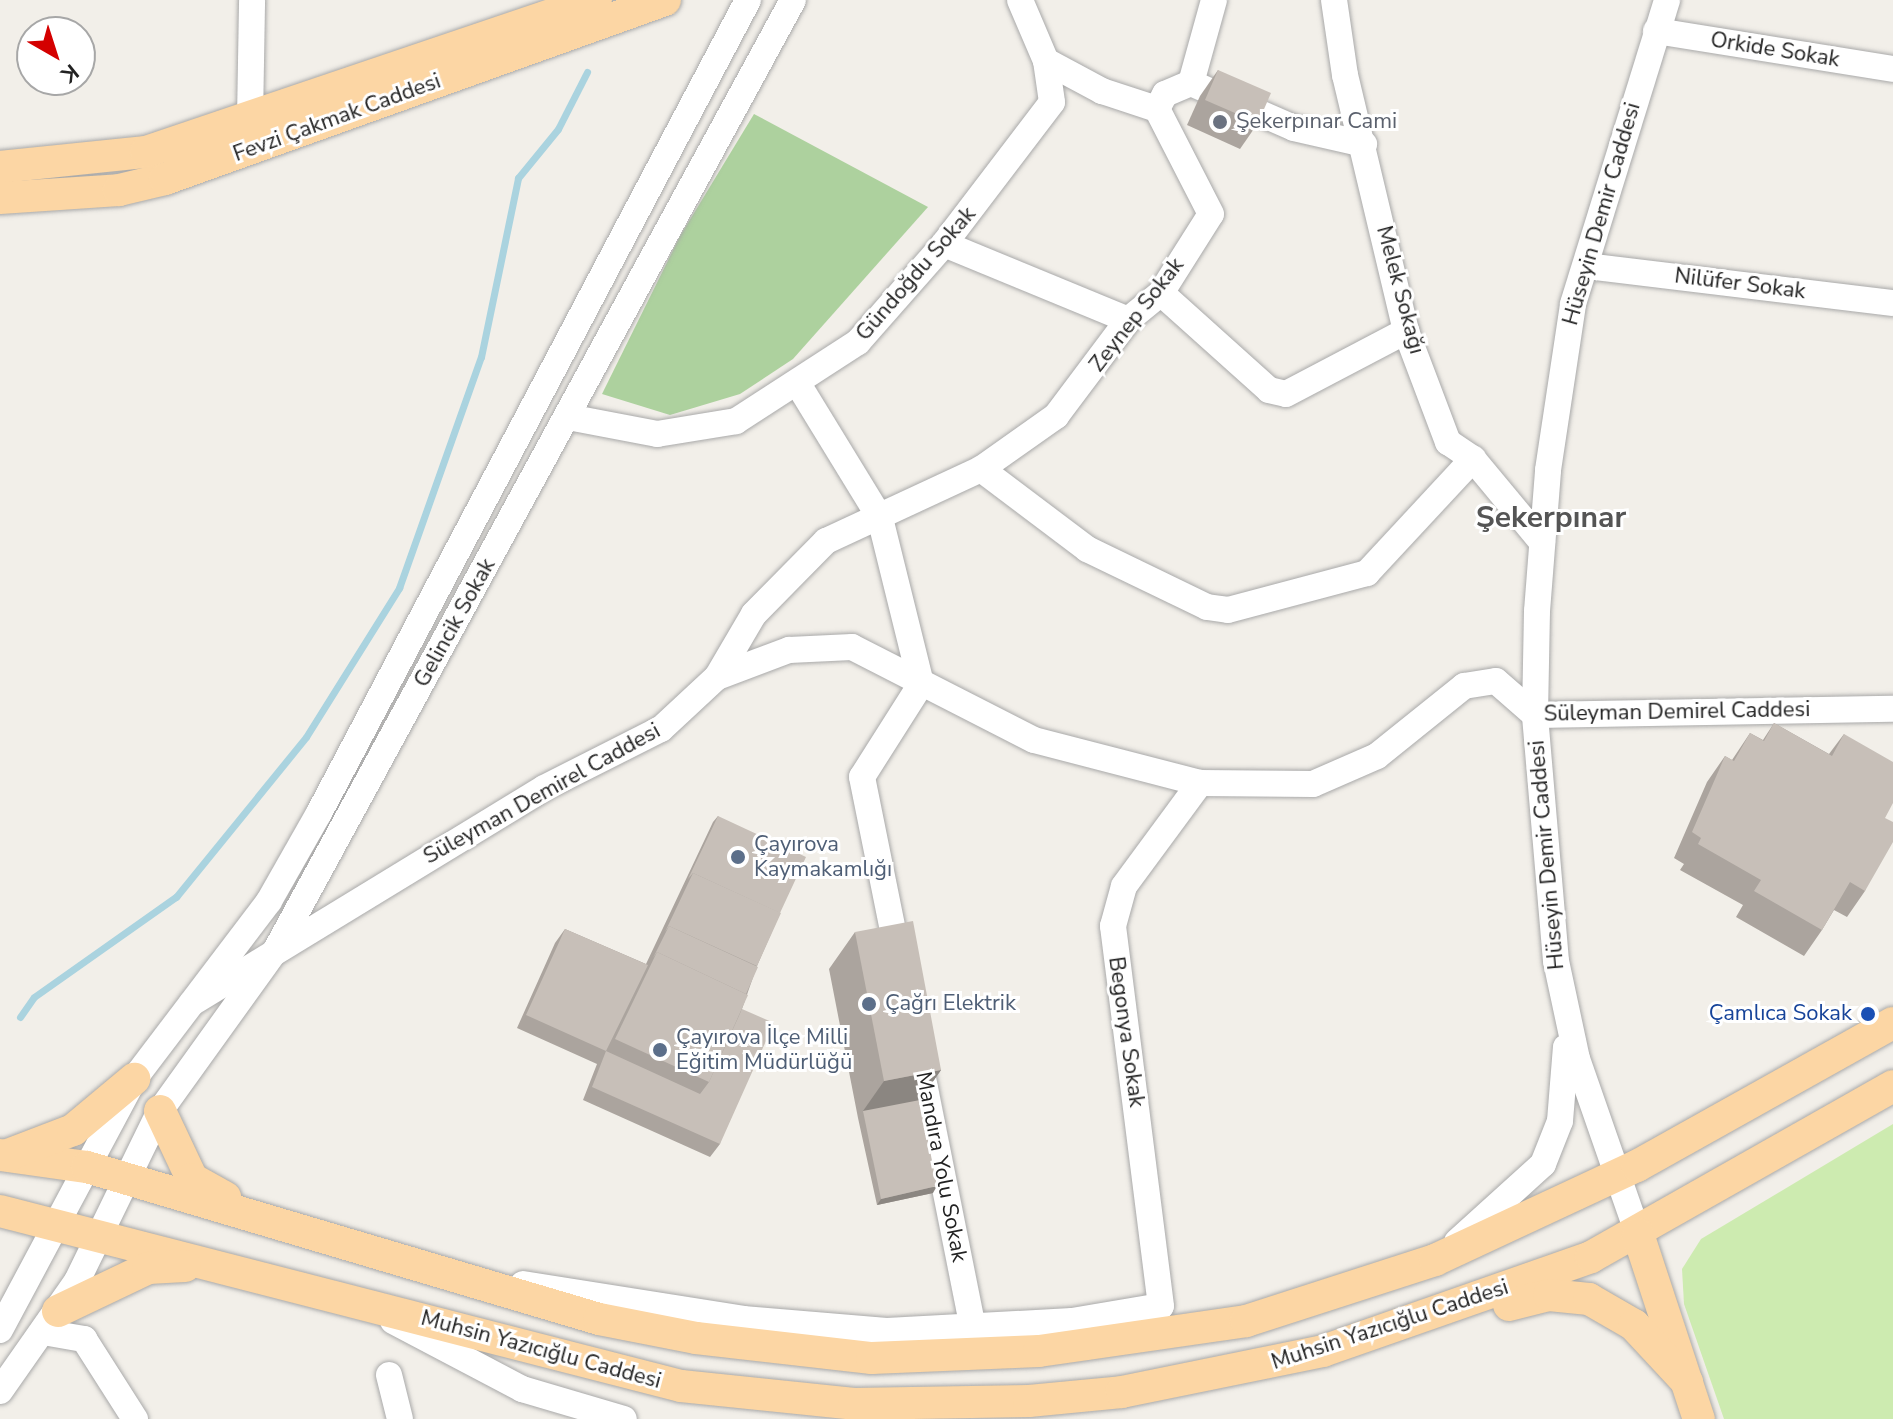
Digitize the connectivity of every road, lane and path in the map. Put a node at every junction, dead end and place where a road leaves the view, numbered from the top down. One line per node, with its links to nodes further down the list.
1 (252, 0): 15 (street)
2 (596, 0): 15 (main road, Fevzi Çakmak Caddesi)
3 (665, 0): 18 (main road, Fevzi Çakmak Caddesi)
4 (748, 0): 40 (street, Gelincik Sokak)
5 (793, 0): 26 (street, Gelincik Sokak)
6 (1020, 0): 11 (street, Gündoğdu Sokak)
7 (1214, 0): 13 (street)
8 (1334, 0): 16 (street, Melek Sokağı)
9 (1667, 0): 10 (street, Hüseyin Demir Caddesi)
10 (1656, 31): 12 (street, Orkide Sokak); 20 (street, Hüseyin Demir Caddesi)
11 (1046, 61): 14 (street); 19 (street, Gündoğdu Sokak)
12 (1893, 69)
13 (1191, 83): 14 (street); 16 (street)
14 (1157, 109): 21 (street, Zeynep Sokak)
15 (250, 119): 17 (main road, Fevzi Çakmak Caddesi)
16 (1364, 144): 24 (street, Melek Sokağı)
17 (0, 167)
18 (0, 198)
19 (944, 244): 23 (street); 25 (street, Gündoğdu Sokak)
20 (1586, 266): 22 (street, Nilüfer Sokak); 30 (street, Hüseyin Demir Caddesi)
21 (1161, 293): 23 (street, Zeynep Sokak); 24 (street)
22 (1893, 303)
23 (1128, 320): 28 (street, Zeynep Sokak)
24 (1406, 331): 27 (street, Melek Sokağı)
25 (798, 384): 26 (street, Gündoğdu Sokak); 29 (street)
26 (568, 417): 38 (street, Gelincik Sokak)
27 (1473, 459): 28 (street); 30 (street, Melek Sokağı)
28 (981, 469): 29 (street, Zeynep Sokak)
29 (880, 518): 31 (street, Zeynep Sokak); 32 (street)
30 (1542, 542): 35 (street, Hüseyin Demir Caddesi)
31 (717, 677): 32 (street, Süleyman Demirel Caddesi); 38 (street, Süleyman Demirel Caddesi)
32 (921, 684): 36 (street, Süleyman Demirel Caddesi); 39 (street)
33 (1893, 709): 34 (street, Süleyman Demirel Caddesi)
34 (1602, 714): 35 (street, Süleyman Demirel Caddesi); 37 (street)
35 (1535, 715): 36 (street, Süleyman Demirel Caddesi); 37 (street, Hüseyin Demir Caddesi)
36 (1200, 783): 60 (street, Begonya Sokak)
37 (1539, 784): 41 (street, Hüseyin Demir Caddesi)
38 (277, 948): 40 (street, Süleyman Demirel Caddesi); 46 (street, Gelincik Sokak)
39 (905, 992)
40 (192, 1003): 44 (street, Gelincik Sokak)
41 (1566, 1020): 49 (street, Hüseyin Demir Caddesi); 56 (street)
42 (1893, 1023): 49 (main road, Muhsin Yazıcığlu Caddesi)
43 (914, 1038): 62 (street, Mandıra Yolu Sokak)
44 (134, 1079): 47 (main road); 48 (street, Gelincik Sokak)
45 (1893, 1086): 55 (main road, Muhsin Yazıcığlu Caddesi)
46 (160, 1111): 50 (street, Gelincik Sokak); 52 (main road)
47 (3, 1156): 48 (main road, Muhsin Yazıcığlu Caddesi)
48 (87, 1167): 50 (main road, Muhsin Yazıcığlu Caddesi); 53 (street, Gelincik Sokak)
49 (1617, 1176): 55 (street, Hüseyin Demir Caddesi); 56 (main road, Muhsin Yazıcığlu Caddesi)
50 (122, 1179): 52 (main road, Muhsin Yazıcığlu Caddesi); 54 (street, Gelincik Sokak)
51 (0, 1211): 53 (main road, Muhsin Yazıcığlu Caddesi)
52 (266, 1219): 58 (main road, Muhsin Yazıcığlu Caddesi)
53 (59, 1229): 54 (main road, Muhsin Yazıcığlu Caddesi); 63 (street, Gelincik Sokak)
54 (99, 1234): 57 (main road, Muhsin Yazıcığlu Caddesi); 61 (street, Gelincik Sokak)
55 (1638, 1234): 64 (main road, Muhsin Yazıcığlu Caddesi); 66 (main road)
56 (1435, 1260): 58 (main road, Muhsin Yazıcığlu Caddesi)
57 (200, 1264): 59 (main road, Muhsin Yazıcığlu Caddesi); 61 (main road)
58 (421, 1266): 62 (street, Muhsin Yazıcığlu Caddesi)
59 (361, 1304): 64 (main road, Muhsin Yazıcığlu Caddesi); 70 (street)
60 (1161, 1306): 62 (street, Muhsin Yazıcığlu Caddesi)
61 (51, 1322): 67 (street, Gelincik Sokak); 68 (street)
62 (973, 1329)
63 (0, 1330)
64 (1323, 1351): 66 (main road)
65 (389, 1375): 69 (street)
66 (1687, 1382): 71 (main road)
67 (0, 1391)
68 (135, 1419)
69 (400, 1419)
70 (624, 1419)
71 (1699, 1419)

